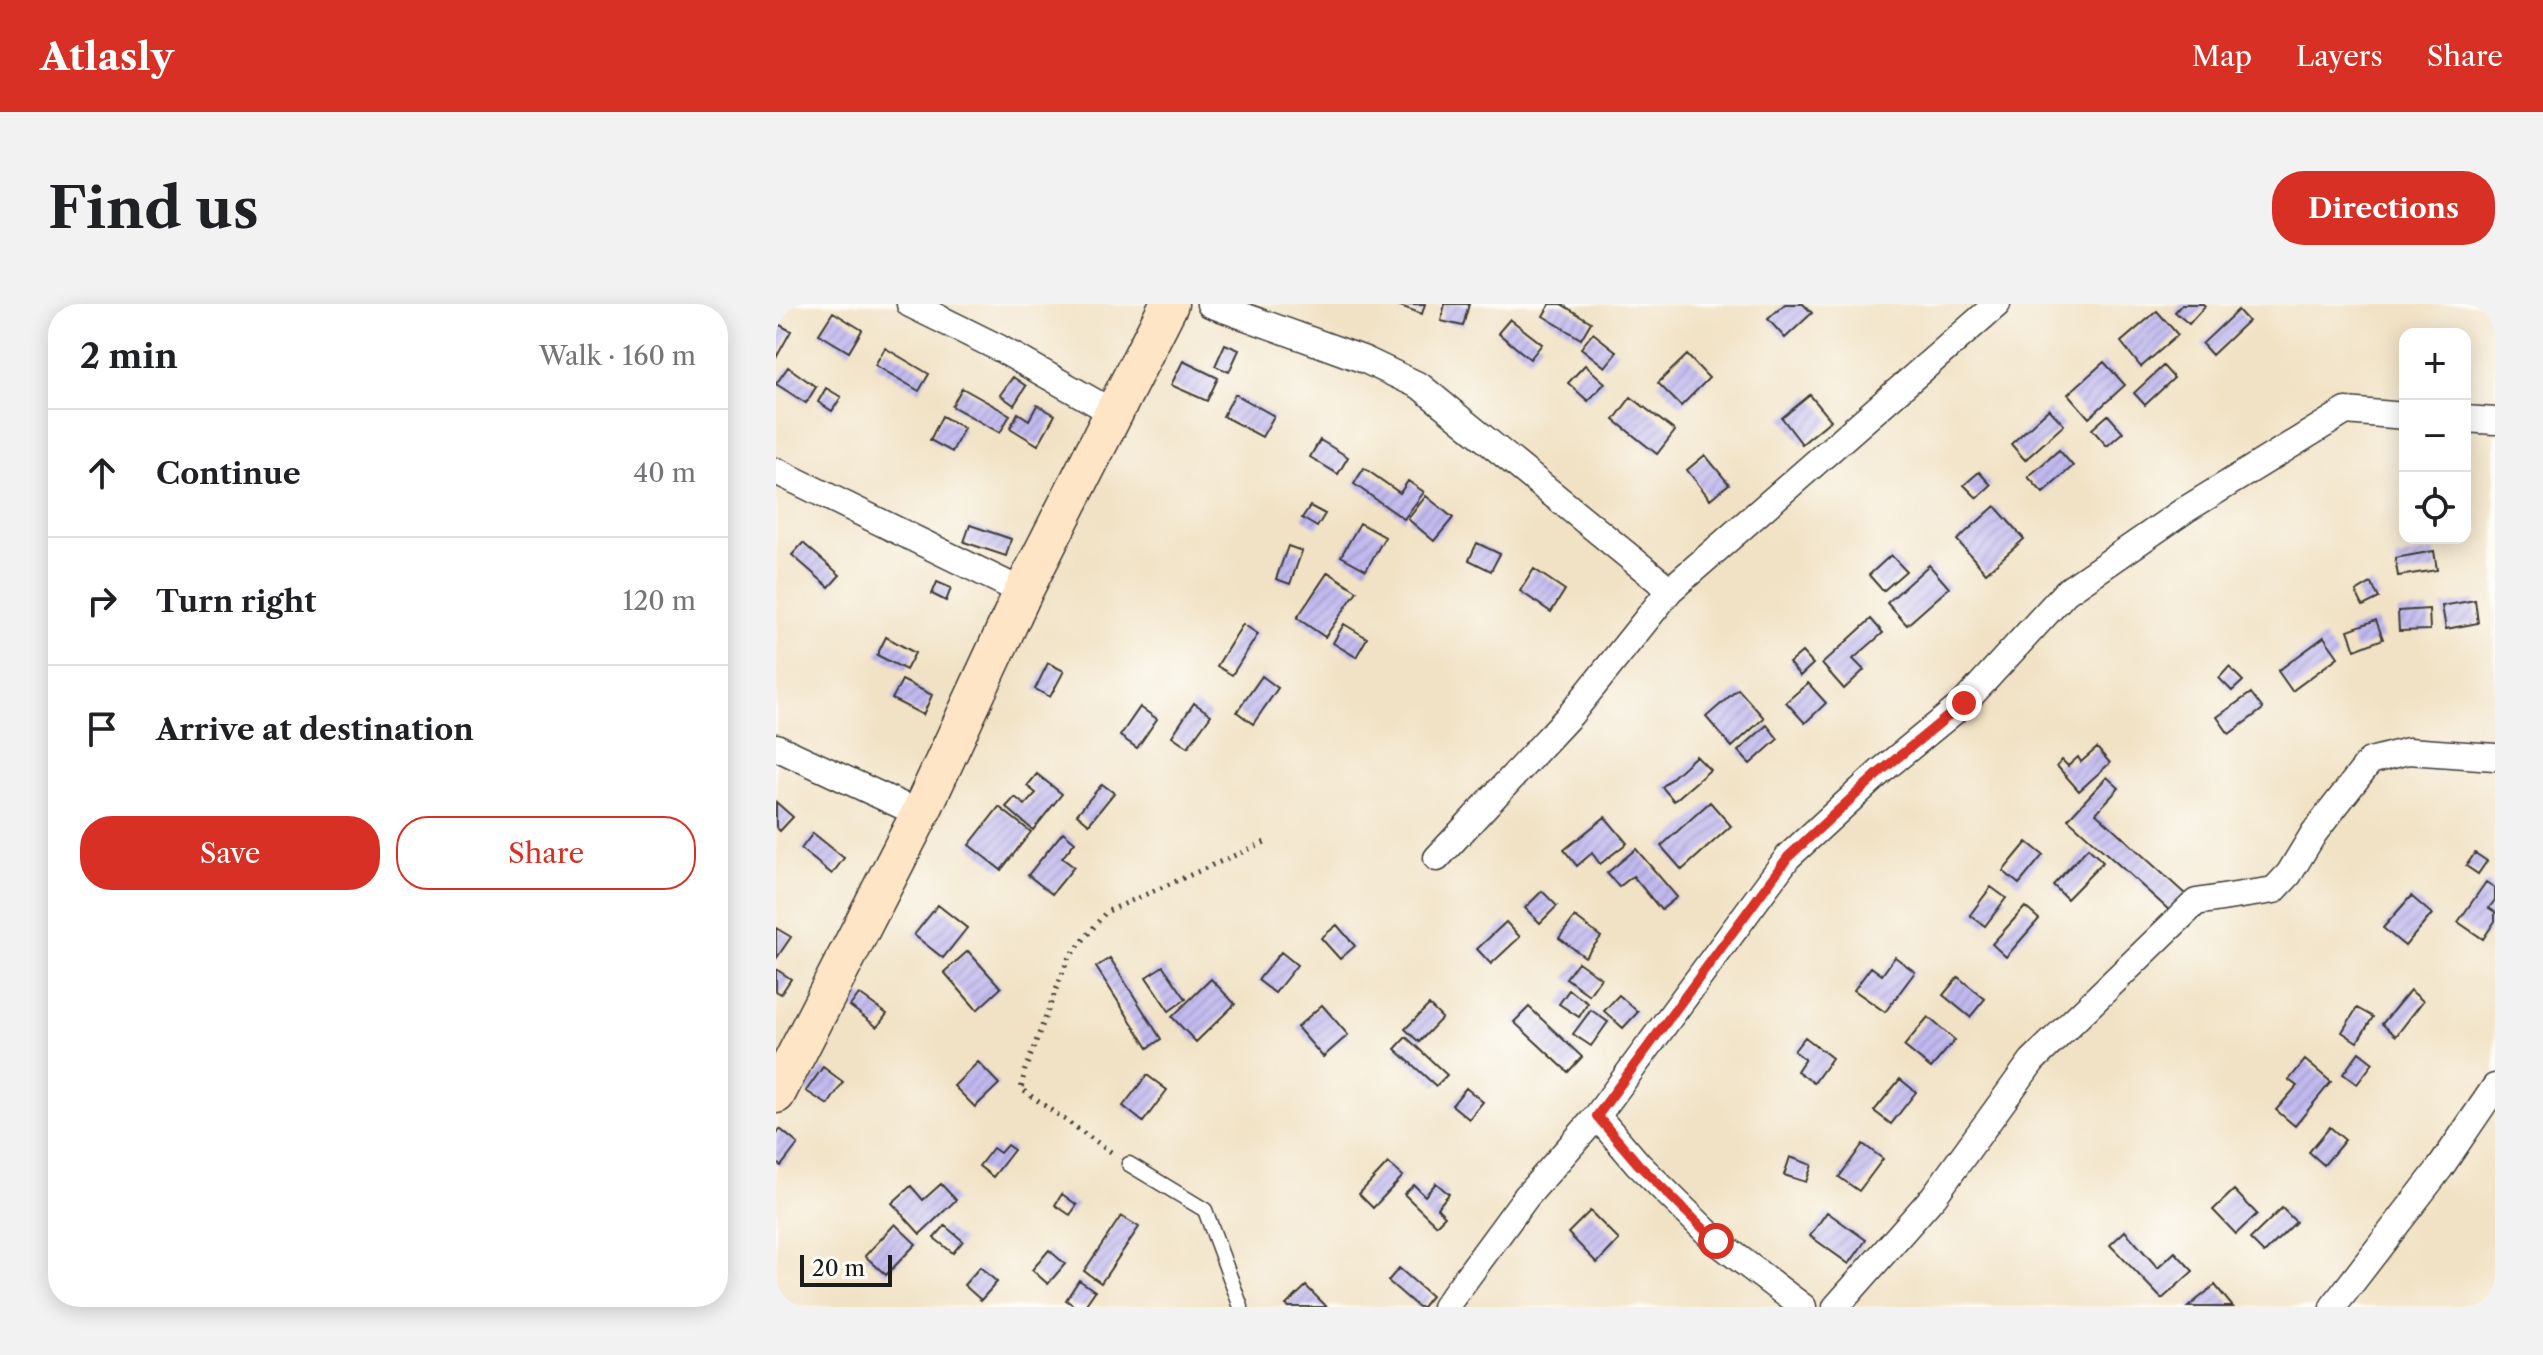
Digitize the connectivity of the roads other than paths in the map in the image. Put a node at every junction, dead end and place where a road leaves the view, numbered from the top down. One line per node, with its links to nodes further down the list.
1 (910, 304): 5 (street)
2 (1169, 304): 5 (street)
3 (1210, 304): 10 (street)
4 (1997, 304): 10 (street)
5 (1112, 412): 11 (street)
6 (2399, 415): 18 (street)
7 (2471, 419): 8 (street)
8 (2495, 421)
9 (776, 471): 11 (street)
10 (1670, 590): 15 (street)
11 (1023, 592): 14 (street)
12 (776, 747): 14 (street)
13 (2495, 757): 23 (street)
14 (920, 814): 17 (street)
15 (1437, 858)
16 (2495, 1087): 24 (street)
17 (776, 1094)
18 (1597, 1116): 21 (street); 22 (street)
19 (1129, 1164): 20 (lane)
20 (1241, 1307)
21 (1445, 1307)
22 (1803, 1307)
23 (1836, 1307)
24 (2333, 1307)

